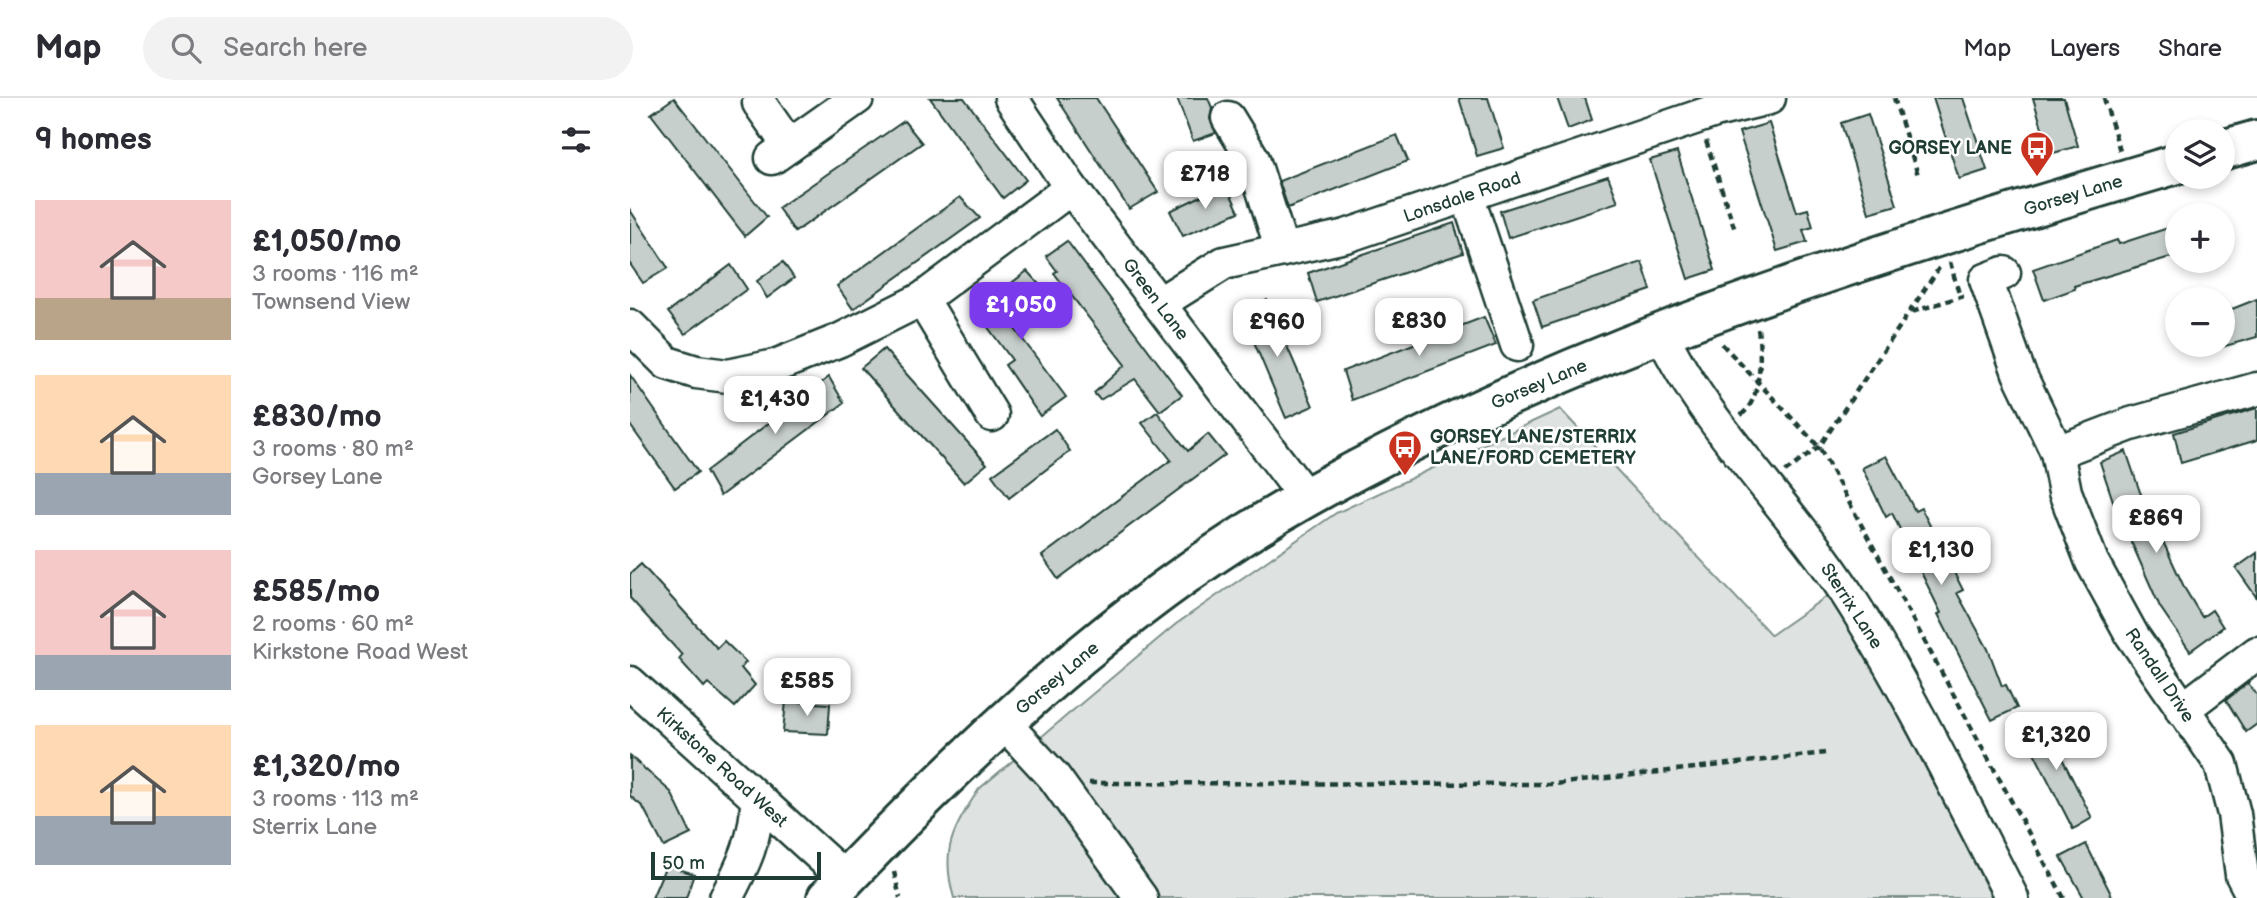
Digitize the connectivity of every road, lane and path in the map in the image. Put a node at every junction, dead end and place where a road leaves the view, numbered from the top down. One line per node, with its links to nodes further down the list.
1 (857, 98): 6 (street)
2 (1011, 98): 14 (street, Green Lane)
3 (1769, 98): 7 (street, Lonsdale Road)
4 (1894, 98): 12 (path)
5 (2104, 98): 13 (path)
6 (759, 103)
7 (1698, 117): 15 (street, Lonsdale Road); 16 (path)
8 (1228, 118): 17 (street)
9 (2257, 140): 10 (main road)
10 (2235, 146)
11 (2165, 168): 13 (main road, Gorsey Lane)
12 (1918, 175)
13 (2129, 178): 25 (main road, Gorsey Lane)
14 (1070, 188): 20 (street); 21 (street, Green Lane)
15 (1467, 195): 17 (street, Lonsdale Road); 27 (street)
16 (1735, 230)
17 (1282, 250): 21 (street, Lonsdale Road)
18 (1942, 263): 22 (path)
19 (1976, 281): 22 (path); 33 (street, Randall Drive)
20 (922, 299): 23 (street); 30 (street)
21 (1160, 303): 35 (street, Green Lane)
22 (1911, 312): 32 (path)
23 (630, 326)
24 (1759, 328): 28 (path)
25 (1662, 334): 31 (street, Sterrix Lane); 35 (main road, Gorsey Lane)
26 (1721, 344): 28 (path)
27 (1517, 345)
28 (1757, 381): 31 (path); 32 (path)
29 (2257, 389): 33 (street)
30 (992, 415)
31 (1723, 428): 34 (street, Sterrix Lane)
32 (1819, 447): 34 (path); 47 (path)
33 (2057, 452): 38 (street, Randall Drive)
34 (1768, 485): 46 (street, Sterrix Lane)
35 (1306, 498): 39 (main road, Gorsey Lane)
36 (2257, 653): 38 (street)
37 (630, 684): 42 (street, Kirkstone Road West)
38 (2182, 710): 48 (street, Randall Drive)
39 (1004, 723): 41 (street); 43 (main road, Gorsey Lane)
40 (1825, 753): 41 (path)
41 (1058, 783): 45 (street)
42 (757, 799): 43 (street, Kirkstone Road West); 44 (street)
43 (836, 888)
44 (726, 898)
45 (1140, 898)
46 (2012, 898)
47 (2064, 898)
48 (2254, 898)

